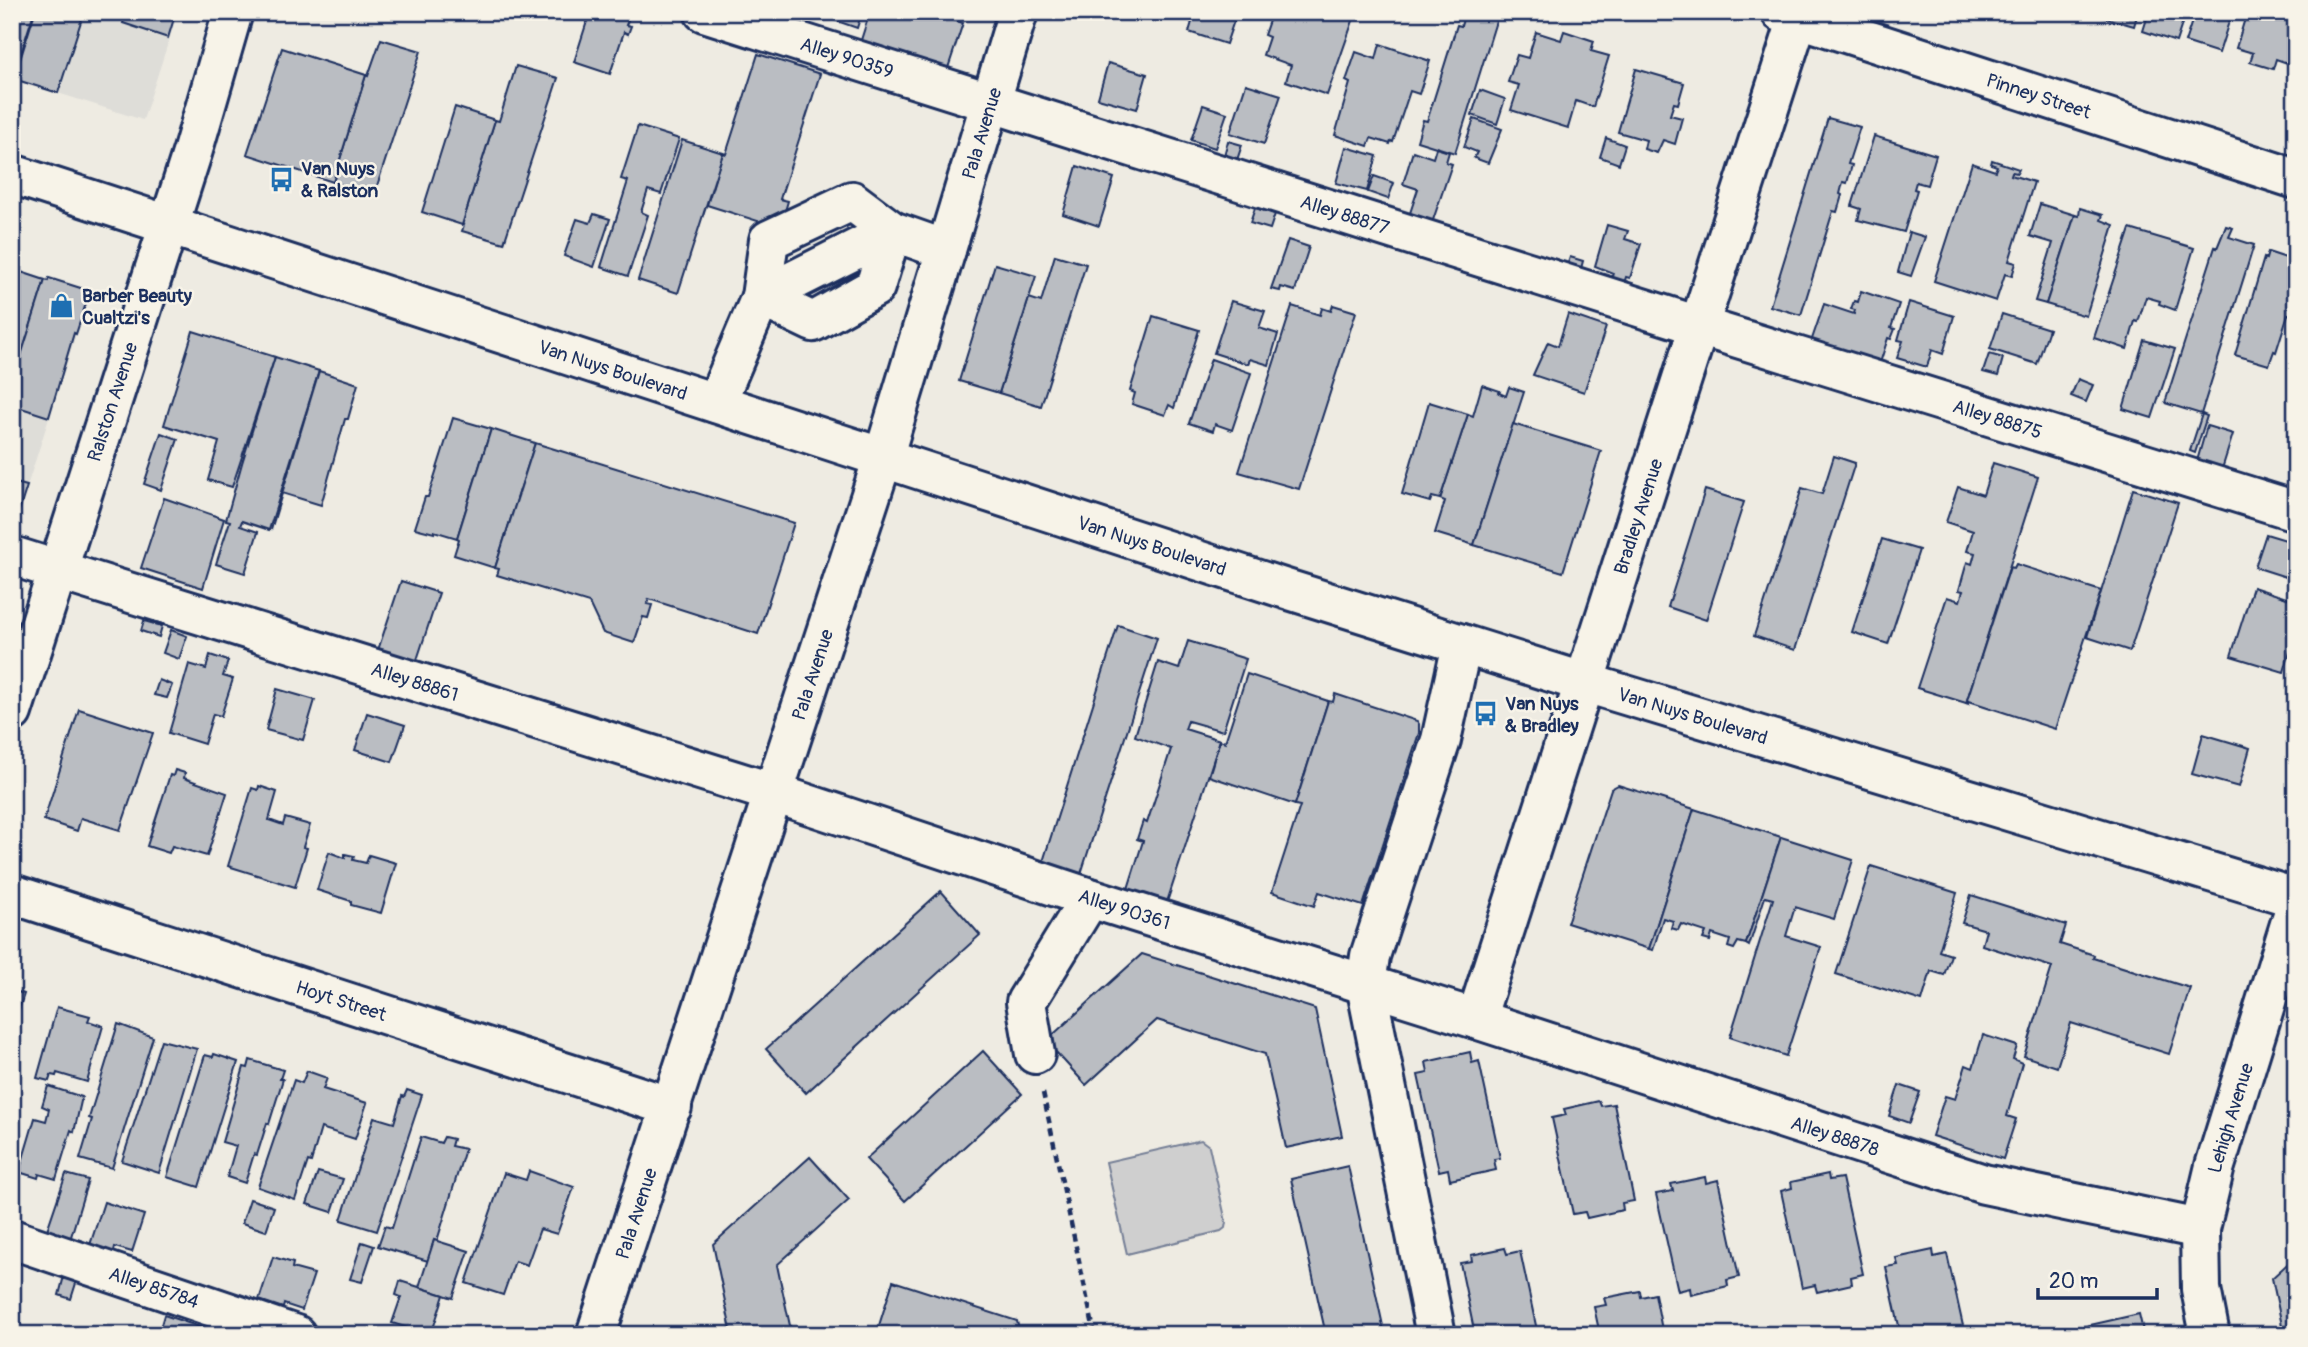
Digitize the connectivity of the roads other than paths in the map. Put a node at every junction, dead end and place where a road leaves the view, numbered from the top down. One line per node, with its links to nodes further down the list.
1 (233, 12): 8 (street, Ralston Avenue)
2 (704, 12): 5 (street, Alley 90359)
3 (1018, 12): 5 (street, Pala Avenue)
4 (1793, 14): 7 (street, Pinney Street); 12 (street, Bradley Avenue)
5 (990, 103): 10 (street, Pala Avenue); 12 (street, Alley 88877)
6 (12, 174): 8 (street, Van Nuys Boulevard)
7 (2296, 179)
8 (168, 224): 13 (street, Van Nuys Boulevard); 17 (street, Ralston Avenue)
9 (892, 231): 10 (street); 11 (street); 11 (street)
10 (946, 250): 14 (street, Pala Avenue)
11 (761, 297): 13 (street)
12 (1699, 326): 15 (street, Alley 88875); 19 (street, Bradley Avenue)
13 (716, 403): 14 (street, Van Nuys Boulevard)
14 (883, 458): 18 (street, Van Nuys Boulevard); 21 (street, Pala Avenue)
15 (2296, 511)
16 (12, 556): 17 (street, Alley 88861)
17 (57, 570): 20 (street, Ralston Avenue); 21 (street, Alley 88861)
18 (1462, 644): 19 (street, Van Nuys Boulevard); 26 (street)
19 (1586, 683): 24 (street, Van Nuys Boulevard); 27 (street, Bradley Avenue)
20 (12, 712)
21 (774, 793): 23 (street, Alley 90361); 29 (street, Pala Avenue)
22 (12, 894): 29 (street, Hoyt Street)
23 (1090, 898): 26 (street, Alley 90361); 28 (street)
24 (2296, 898)
25 (2296, 905): 30 (street, Lehigh Avenue)
26 (1366, 985): 27 (street, Alley 90361); 34 (street)
27 (1476, 1019): 30 (street, Alley 88878)
28 (1035, 1054)
29 (673, 1107): 33 (street, Pala Avenue)
30 (2200, 1229): 35 (street, Lehigh Avenue)
31 (12, 1240): 32 (street, Alley 85784)
32 (296, 1335)
33 (596, 1335)
34 (1436, 1335)
35 (2210, 1335)

